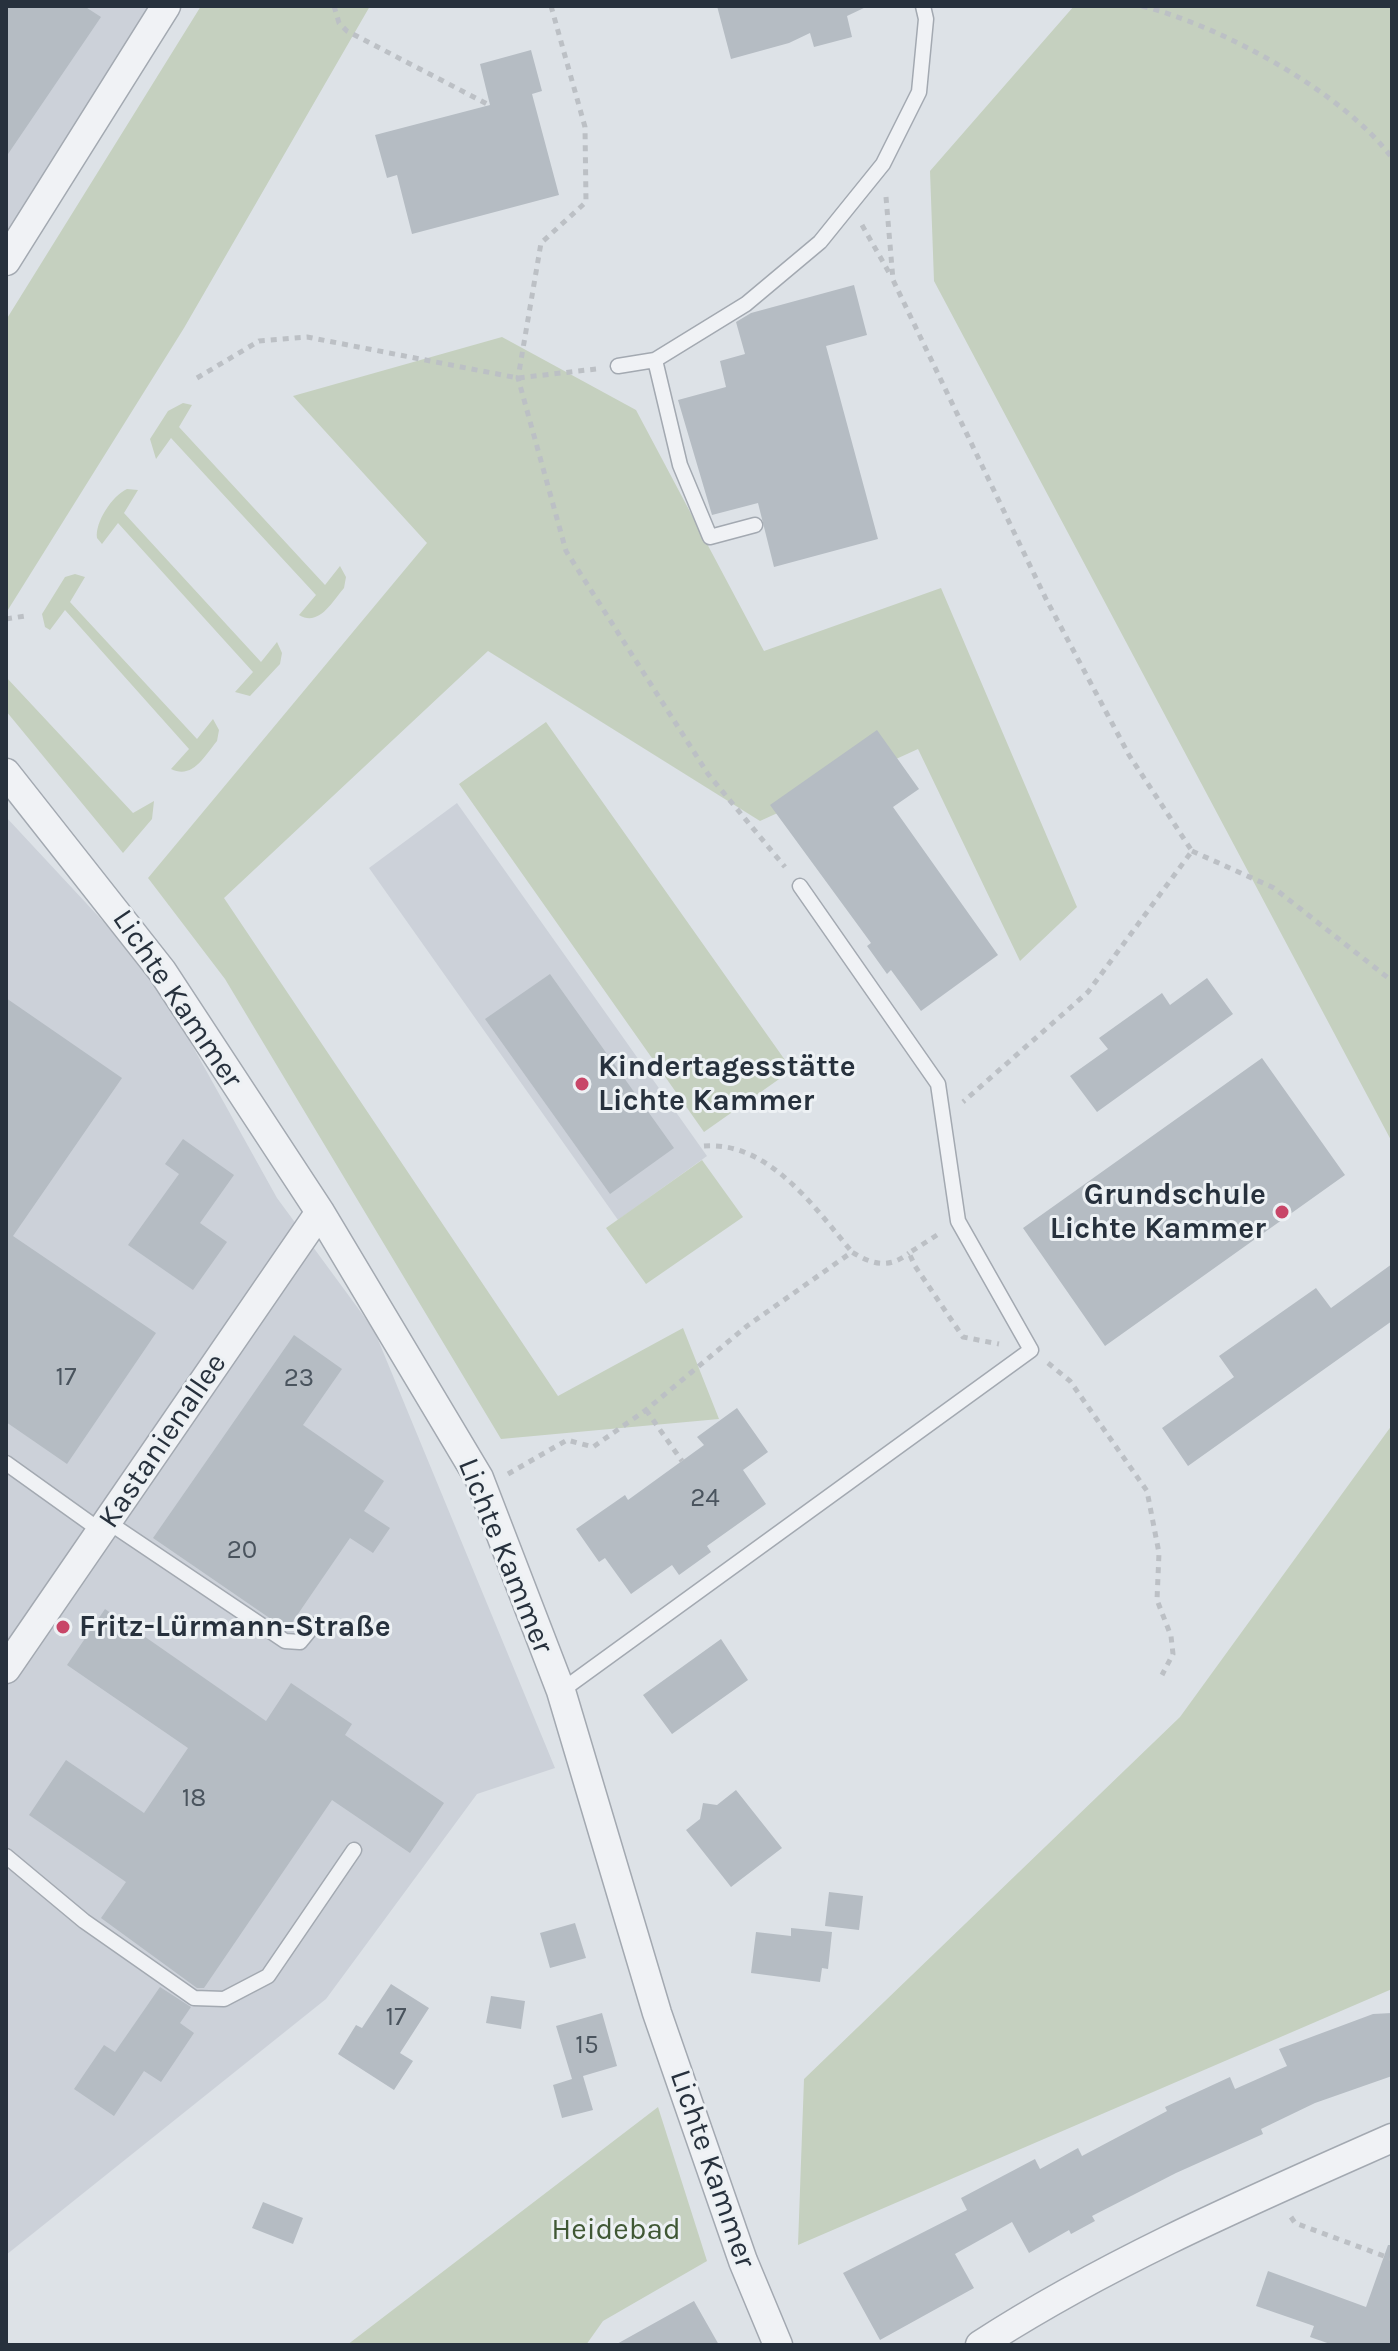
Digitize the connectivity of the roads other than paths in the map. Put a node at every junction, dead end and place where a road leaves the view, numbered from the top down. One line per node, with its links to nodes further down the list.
1 (166, 6): 3 (street)
2 (923, 6): 4 (lane)
3 (6, 261)
4 (655, 360): 5 (lane); 6 (lane)
5 (618, 366)
6 (755, 525)
7 (6, 773): 9 (street, Lichte Kammer)
8 (800, 886): 14 (lane)
9 (320, 1212): 11 (street, Kastanienallee); 14 (street, Lichte Kammer)
10 (6, 1463): 11 (lane)
11 (104, 1526): 12 (lane); 13 (street, Kastanienallee)
12 (314, 1625)
13 (6, 1669)
14 (561, 1691): 18 (street, Lichte Kammer)
15 (354, 1850): 16 (lane)
16 (6, 1856)
17 (1392, 2138): 19 (street)
18 (778, 2345)
19 (980, 2345)

